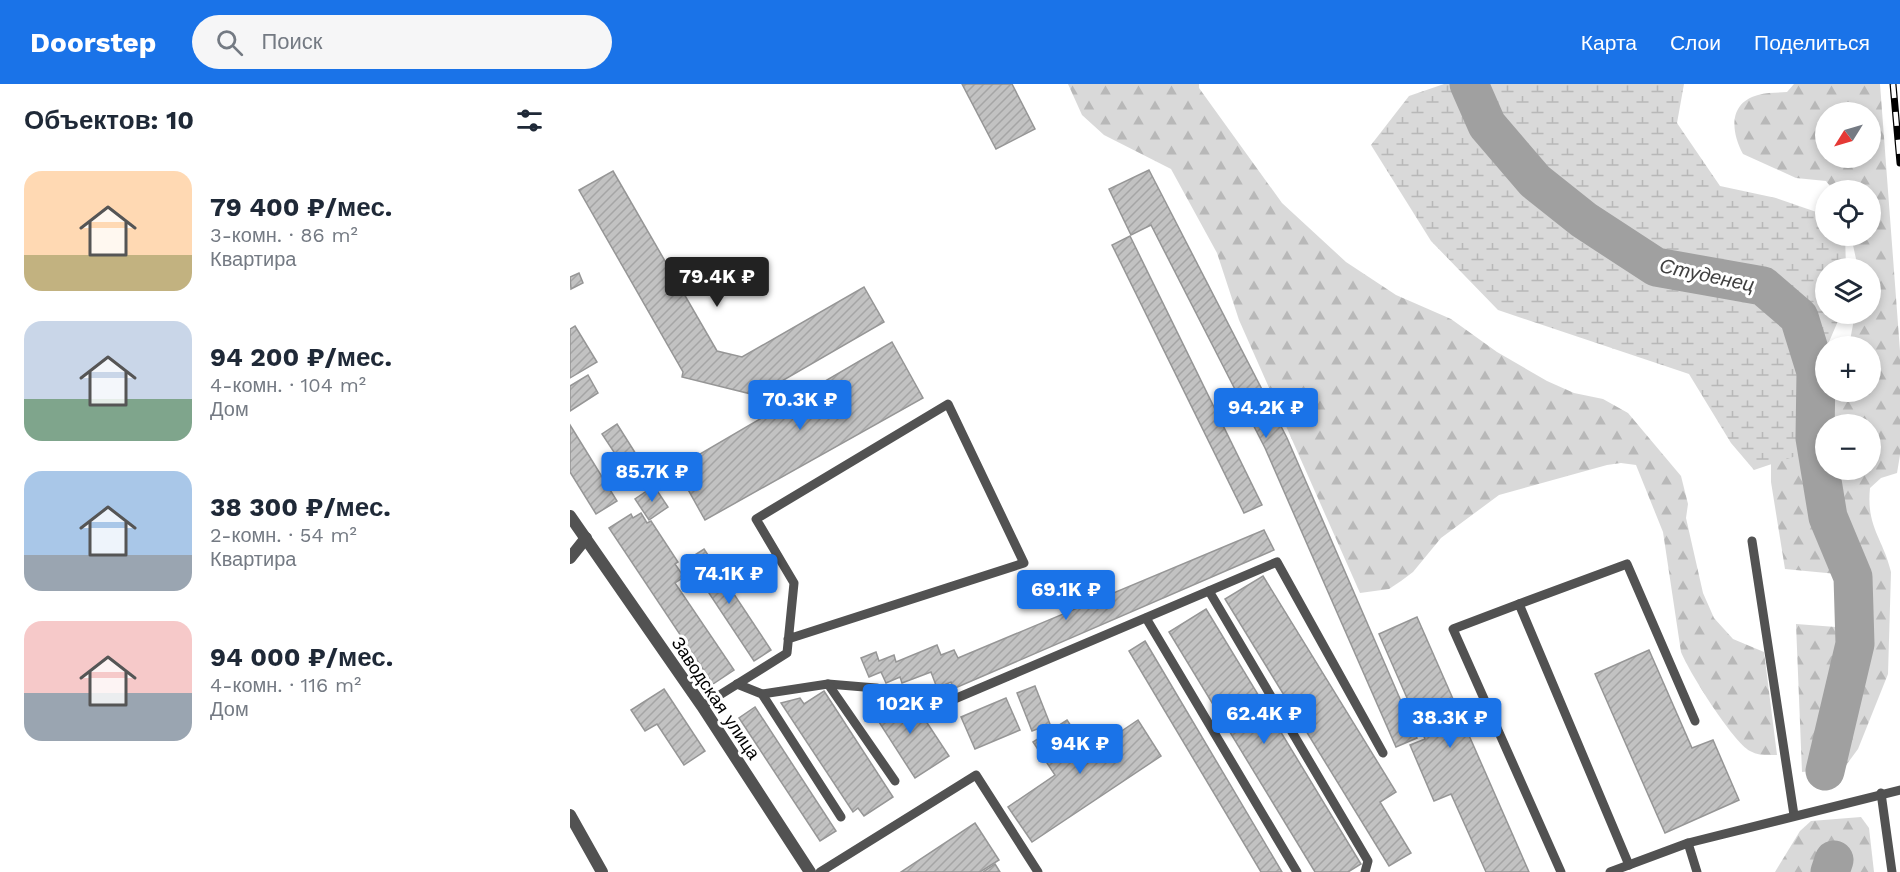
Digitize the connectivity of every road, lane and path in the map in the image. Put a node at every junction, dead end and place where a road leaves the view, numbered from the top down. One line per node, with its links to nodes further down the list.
1 (570, 516): 2 (street, Заводская улица)
2 (586, 538): 4 (street); 12 (street, Заводская улица)
3 (1752, 541): 19 (lane)
4 (570, 558)
5 (1209, 591): 7 (lane); 14 (lane); 28 (lane)
6 (1519, 604): 13 (lane); 22 (lane); 29 (lane)
7 (1146, 618): 10 (lane); 27 (lane)
8 (788, 639): 8 (lane); 9 (lane)
9 (737, 684): 11 (lane); 12 (lane)
10 (828, 684): 11 (lane); 15 (lane)
11 (762, 694): 20 (lane)
12 (702, 706): 24 (street, Заводская улица)
13 (1695, 721)
14 (1383, 753)
15 (895, 781)
16 (1900, 790): 17 (lane)
17 (1881, 793): 19 (lane); 32 (lane)
18 (570, 815): 23 (street)
19 (1794, 815): 21 (lane)
20 (842, 817)
21 (1688, 843): 22 (lane); 31 (lane)
22 (1629, 865): 30 (lane)
23 (602, 872)
24 (810, 872)
25 (820, 872): 26 (lane)
26 (1038, 872)
27 (1297, 872)
28 (1365, 872)
29 (1561, 872)
30 (1610, 872)
31 (1697, 872)
32 (1892, 872)

